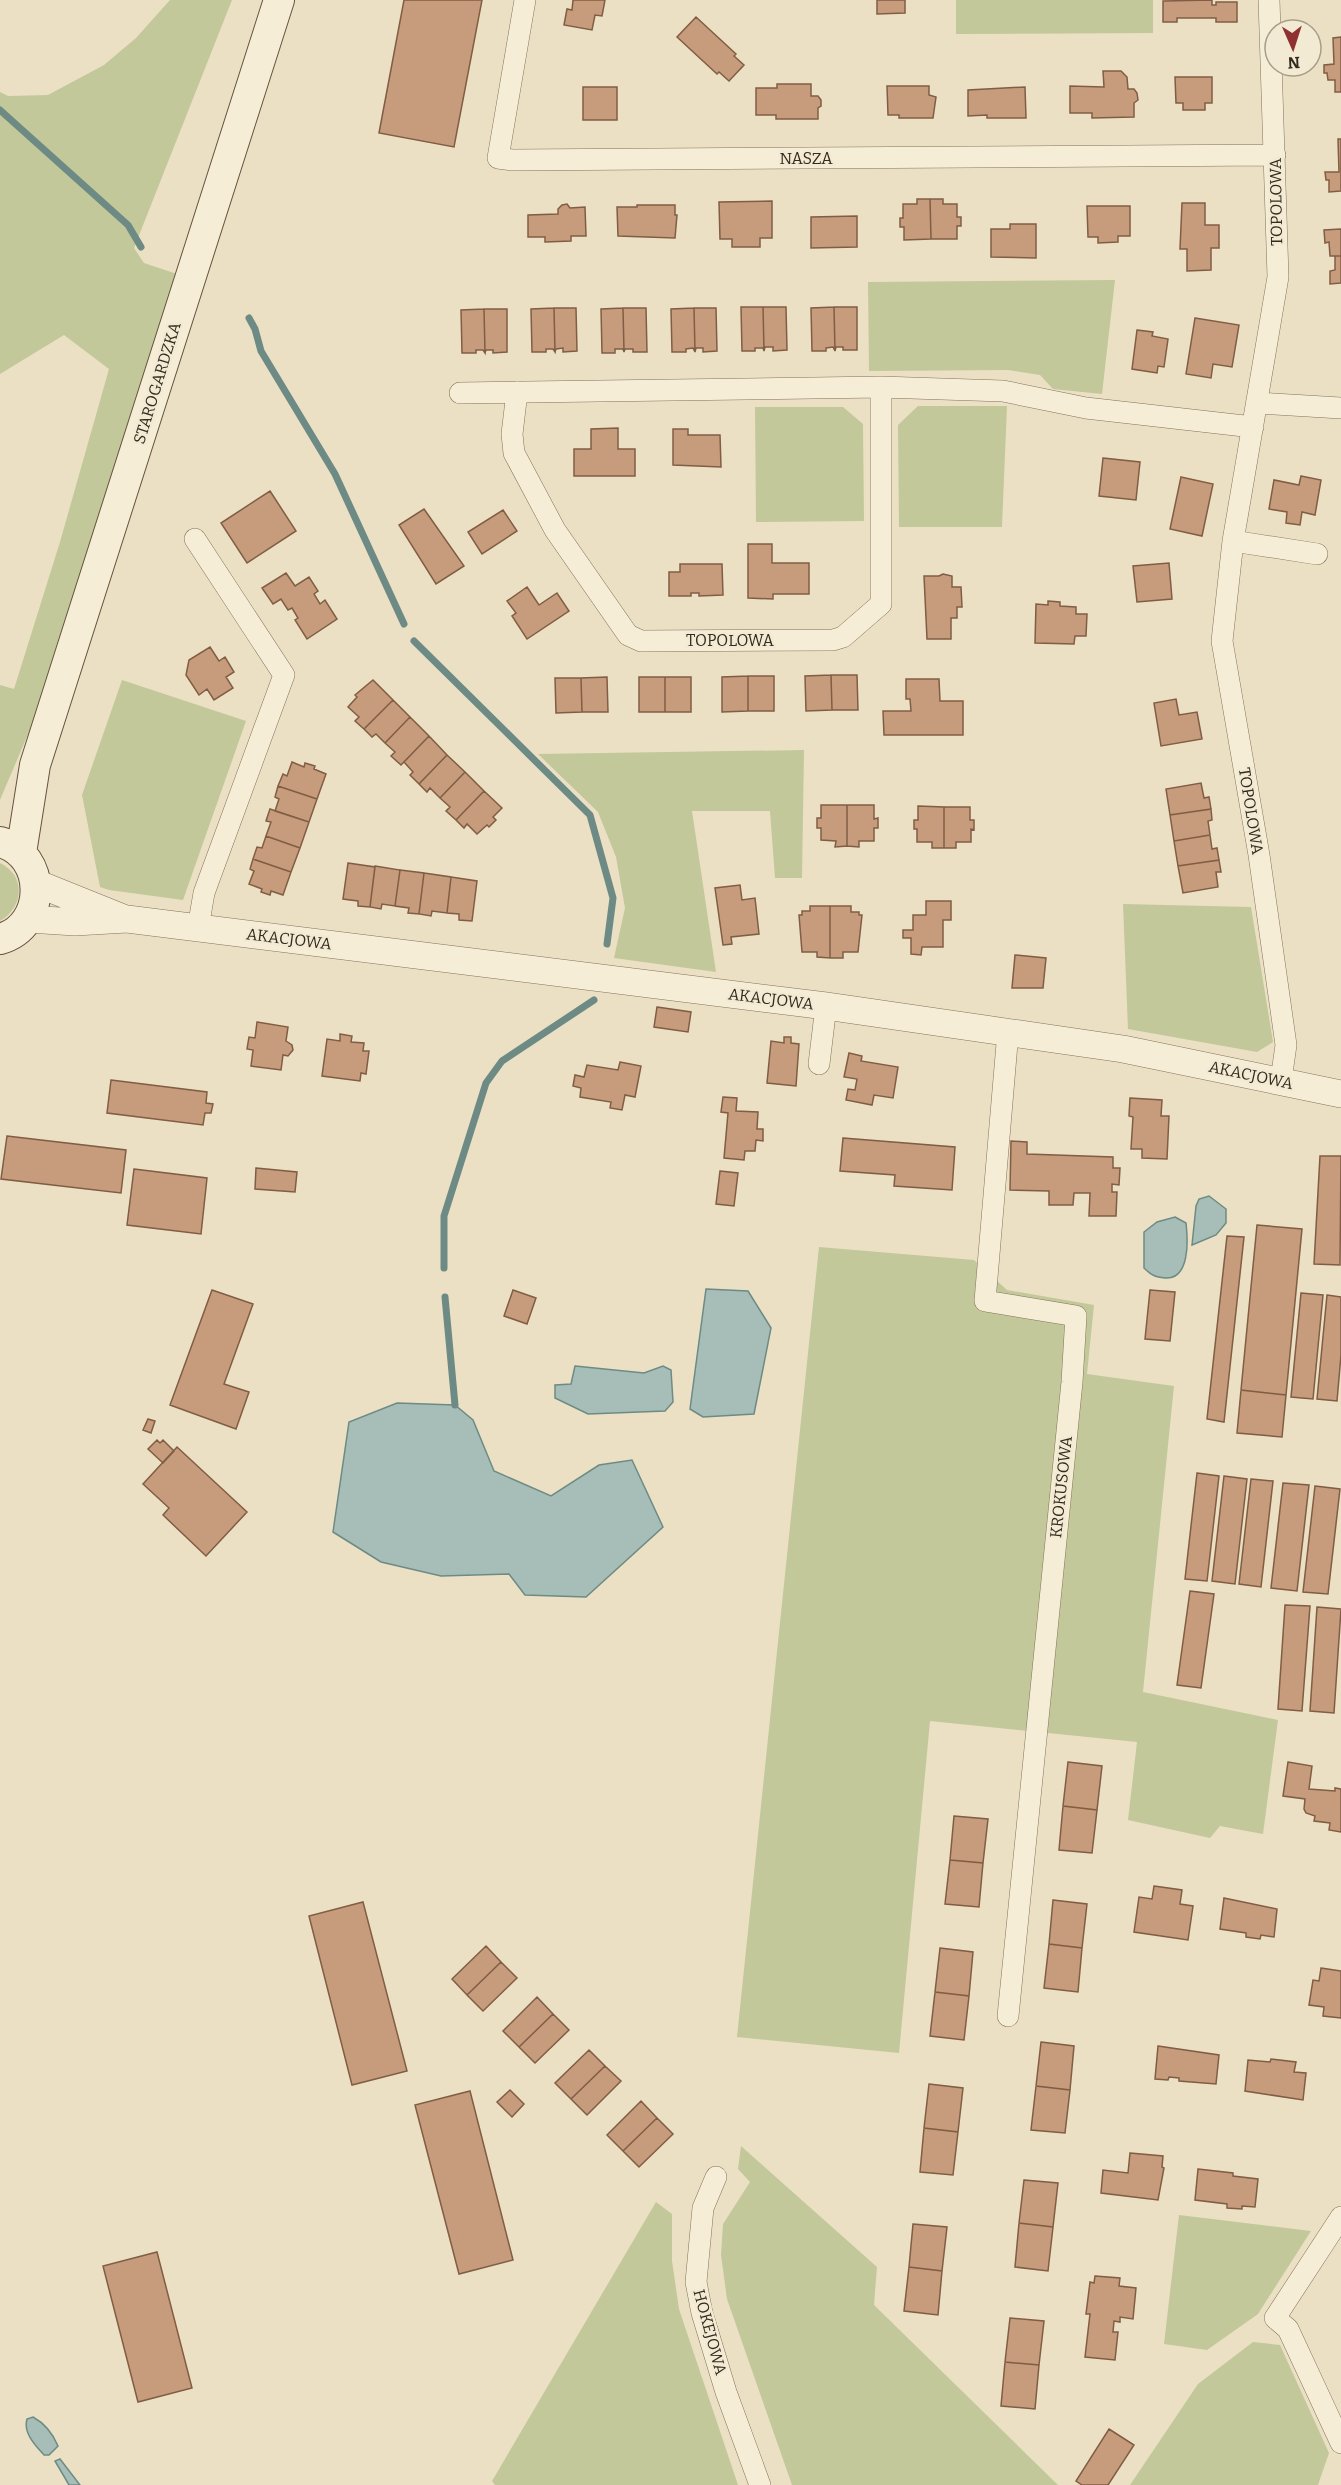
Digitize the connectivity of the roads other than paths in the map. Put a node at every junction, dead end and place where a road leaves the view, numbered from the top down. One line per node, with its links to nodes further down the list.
1 (279, 0): 14 (main road, STAROGARDZKA)
2 (525, 0): 4 (street, NASZA)
3 (1269, 0): 4 (street, TOPOLOWA)
4 (1275, 155): 8 (street, TOPOLOWA)
5 (881, 387): 6 (street); 6 (street, TOPOLOWA); 10 (street)
6 (518, 392): 7 (street)
7 (460, 393)
8 (1257, 403): 9 (street); 10 (street, TOPOLOWA)
9 (1341, 408)
10 (1253, 427): 12 (street, TOPOLOWA)
11 (195, 539): 20 (street)
12 (1233, 542): 13 (street); 25 (street, TOPOLOWA)
13 (1317, 554)
14 (35, 765): 15 (main road, STAROGARDZKA); 16 (main road, STAROGARDZKA)
15 (0, 824)
16 (10, 848): 17 (main road)
17 (36, 883): 18 (main road); 19 (street, AKACJOWA)
18 (28, 919): 19 (street, AKACJOWA); 21 (main road)
19 (127, 919): 20 (street, AKACJOWA)
20 (198, 928): 22 (street, AKACJOWA)
21 (0, 939)
22 (826, 1006): 23 (street, AKACJOWA); 24 (street)
23 (1008, 1032): 25 (street, AKACJOWA); 27 (street, KROKUSOWA)
24 (819, 1064)
25 (1281, 1080): 26 (street, AKACJOWA)
26 (1341, 1094)
27 (1008, 2016)
28 (716, 2177): 31 (street, HOKEJOWA)
29 (1341, 2217): 30 (street)
30 (1341, 2443)
31 (760, 2485)

